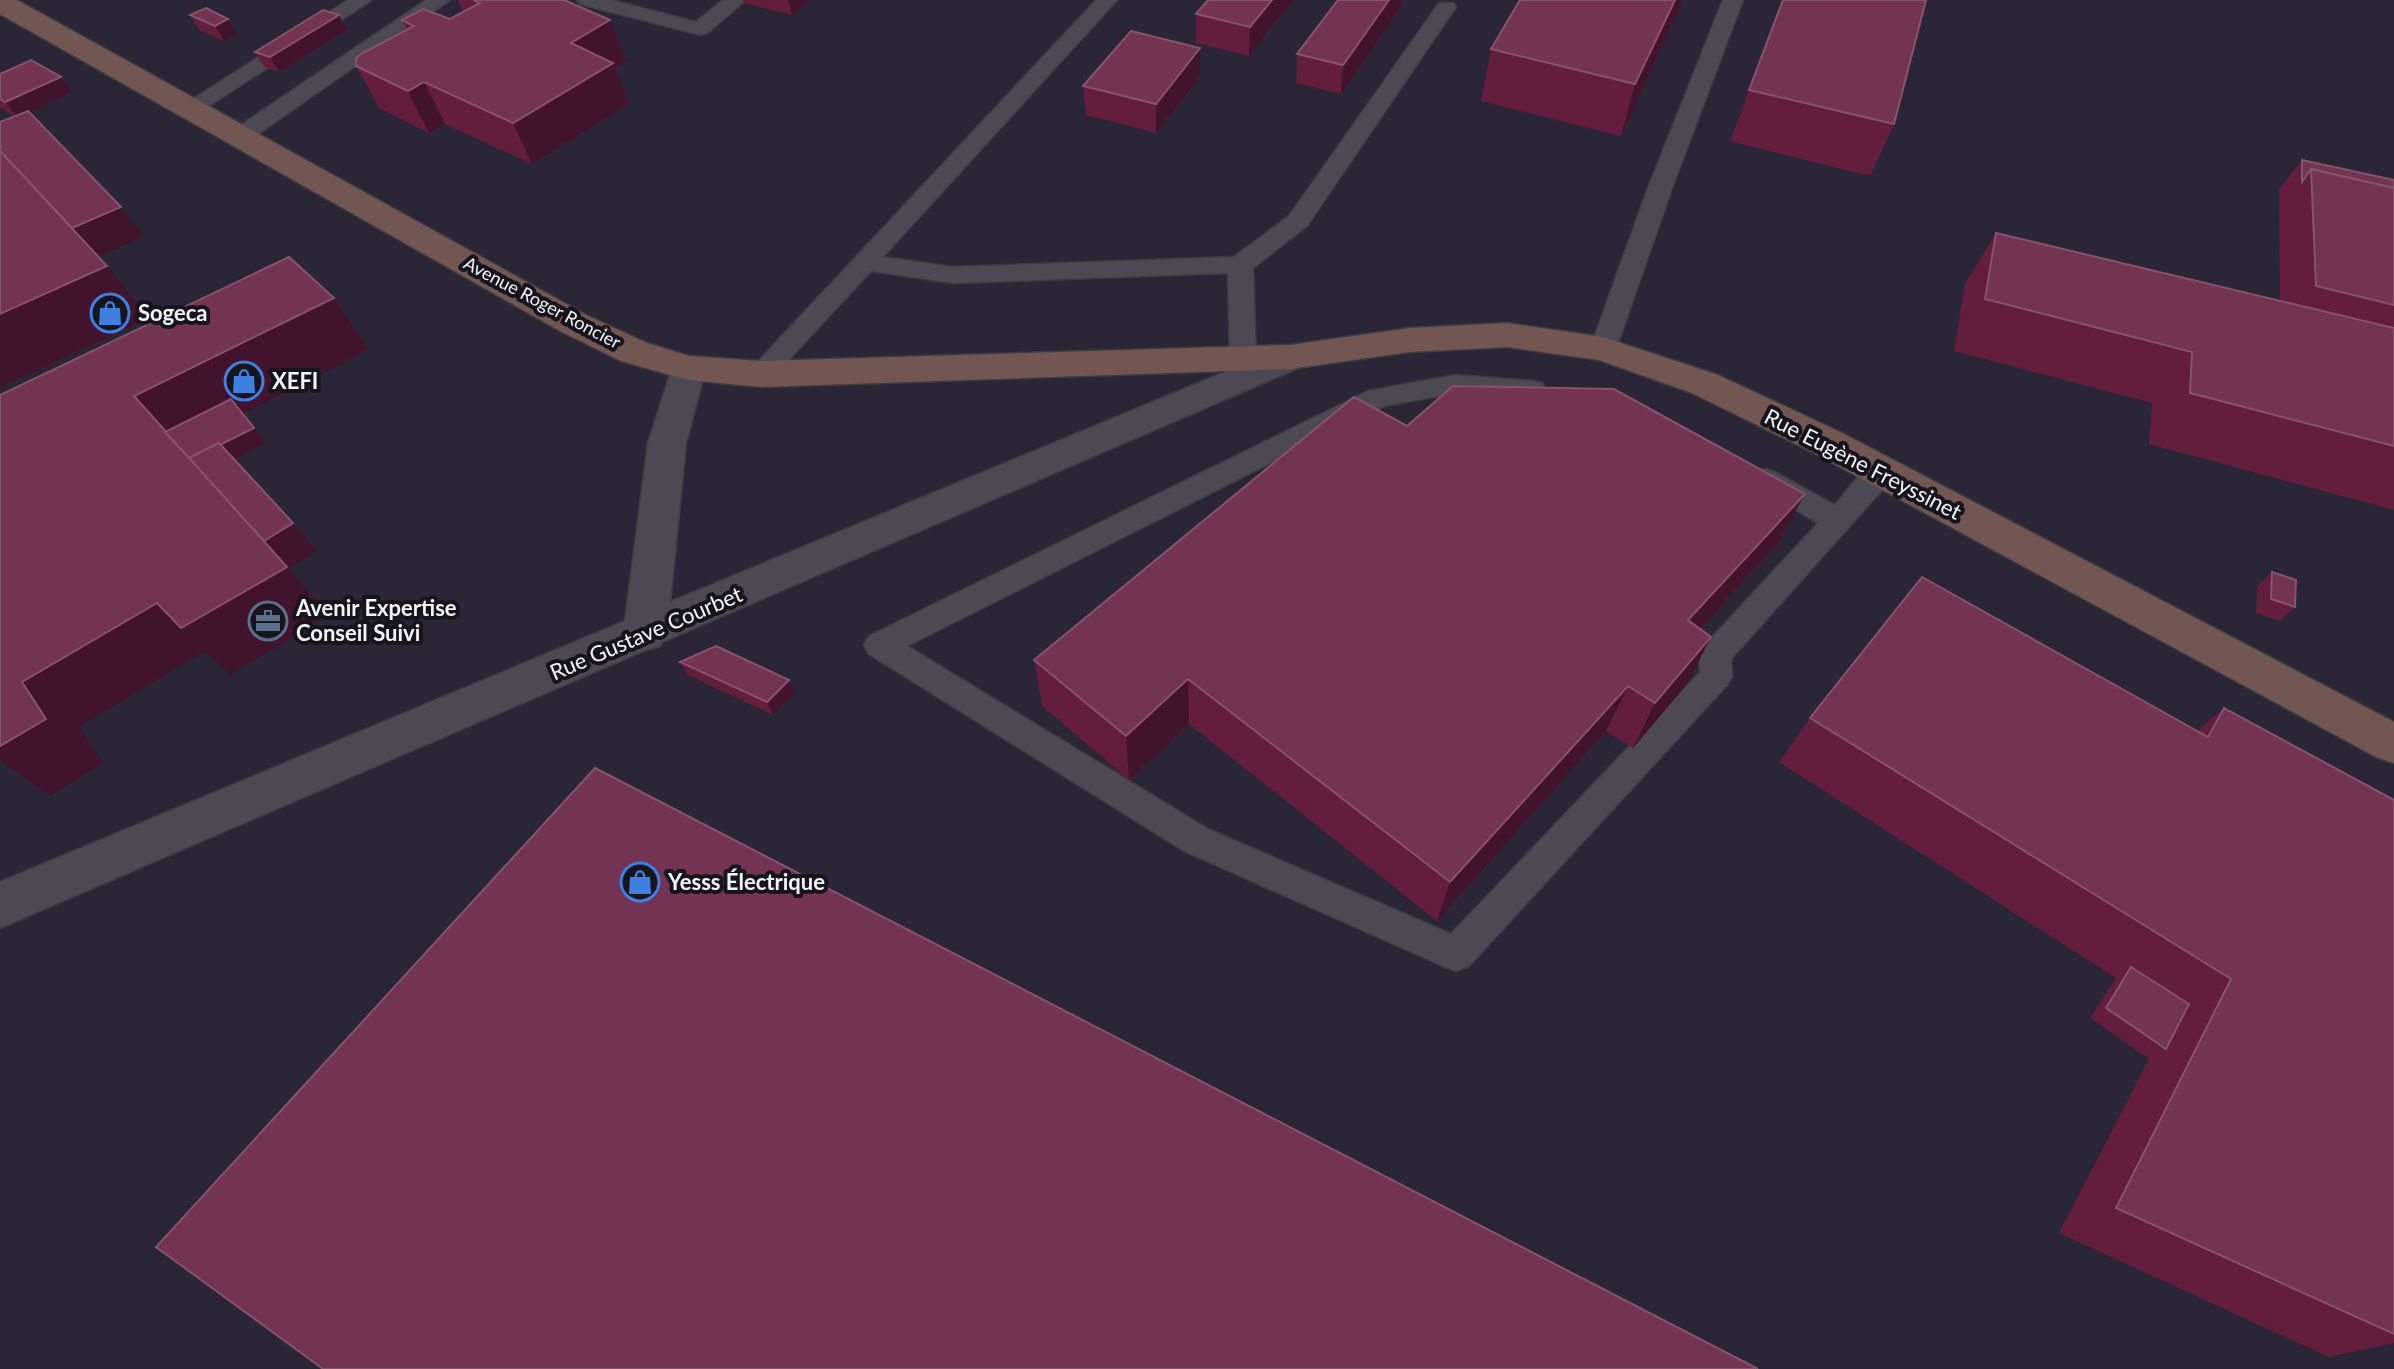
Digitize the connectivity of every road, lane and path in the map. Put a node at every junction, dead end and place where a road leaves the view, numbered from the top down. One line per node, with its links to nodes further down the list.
1 (362, 0): 9 (lane)
2 (440, 0): 10 (lane)
3 (587, 0): 4 (lane)
4 (736, 0)
5 (1107, 0): 11 (lane)
6 (1733, 0): 13 (lane)
7 (0, 2): 9 (street, Avenue Roger Roncier)
8 (1446, 7): 12 (lane)
9 (190, 108): 10 (street, Avenue Roger Roncier)
10 (240, 136): 16 (street, Avenue Roger Roncier)
11 (865, 262): 12 (lane); 17 (lane)
12 (1240, 265): 15 (lane)
13 (1603, 349): 14 (street, Rue Eugène Freyssinet); 20 (street, Rue Eugène Freyssinet)
14 (1290, 357): 15 (street, Avenue Roger Roncier); 22 (street, Rue Gustave Courbet)
15 (1243, 359): 17 (street, Avenue Roger Roncier)
16 (688, 368): 17 (street, Avenue Roger Roncier); 22 (street)
17 (761, 374)
18 (1558, 392): 21 (lane)
19 (1737, 462): 21 (lane)
20 (1882, 472): 21 (lane); 23 (street, Rue Eugène Freyssinet)
21 (1839, 521)
22 (645, 634): 24 (street, Rue Gustave Courbet)
23 (2394, 744)
24 (0, 905)

